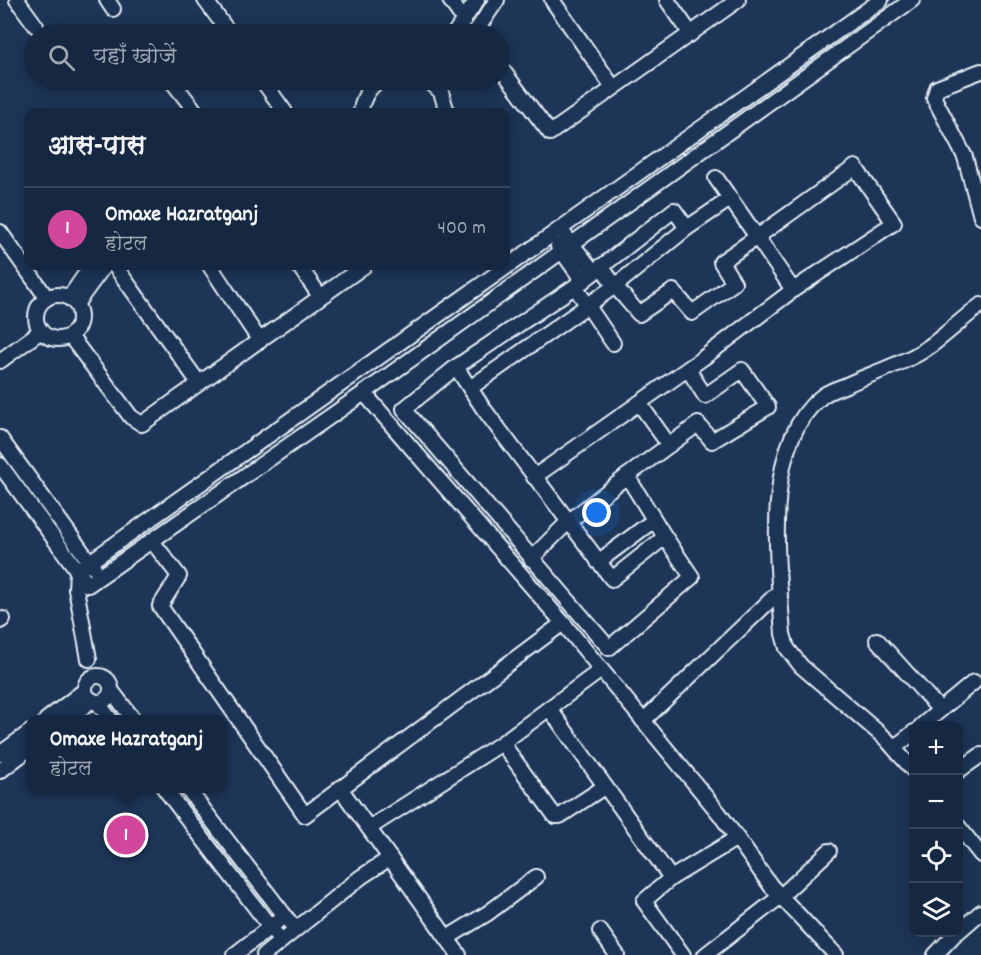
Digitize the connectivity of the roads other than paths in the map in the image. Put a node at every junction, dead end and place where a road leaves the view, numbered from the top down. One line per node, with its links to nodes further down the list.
1 (17, 0): 12 (street)
2 (205, 0): 13 (street)
3 (450, 0): 11 (street)
4 (477, 0): 11 (street)
5 (496, 0): 15 (street)
6 (552, 0): 19 (street)
7 (667, 0): 16 (street)
8 (738, 0): 16 (street)
9 (881, 0): 33 (street)
10 (908, 1): 35 (street)
11 (464, 20): 14 (street)
12 (35, 24)
13 (223, 24)
14 (461, 24)
15 (480, 24)
16 (691, 34): 19 (street)
17 (981, 71): 30 (street)
18 (510, 80): 19 (street)
19 (614, 87)
20 (179, 90): 24 (street)
21 (269, 90): 25 (street)
22 (369, 90): 26 (street)
23 (440, 90): 27 (street)
24 (193, 108)
25 (282, 108)
26 (362, 108)
27 (446, 108)
28 (716, 178): 29 (street)
29 (730, 199): 31 (street); 34 (street)
30 (981, 217)
31 (687, 228): 46 (street); 47 (street)
32 (0, 232): 37 (street)
33 (555, 233): 35 (street); 36 (street)
34 (757, 237): 47 (street); 48 (street); 48 (street)
35 (567, 248): 46 (street); 64 (street)
36 (510, 265)
37 (24, 266)
38 (26, 270): 50 (street)
39 (89, 270): 51 (street)
40 (101, 270): 51 (street)
41 (118, 270): 62 (street)
42 (213, 270): 56 (street)
43 (302, 270): 49 (street)
44 (358, 270): 49 (street)
45 (502, 270): 76 (street)
46 (588, 277): 47 (street); 53 (street); 60 (street)
47 (615, 285): 53 (street)
48 (793, 290): 61 (street)
49 (320, 296): 56 (street)
50 (46, 298): 51 (street); 54 (street)
51 (73, 301): 55 (street)
52 (981, 305): 81 (street)
53 (588, 306): 57 (street); 63 (street)
54 (39, 327): 55 (street); 58 (street); 59 (street)
55 (70, 336): 62 (street)
56 (260, 341): 62 (street)
57 (613, 342)
58 (0, 350)
59 (0, 362)
60 (456, 367): 63 (street); 75 (street)
61 (688, 369): 65 (street); 67 (street)
62 (199, 383)
63 (470, 388): 70 (street)
64 (364, 393): 74 (street); 83 (street)
65 (639, 403): 67 (street); 70 (street)
66 (0, 438): 76 (street)
67 (669, 445): 69 (street)
68 (0, 465): 78 (street)
69 (627, 476): 71 (street); 72 (street)
70 (534, 477): 72 (street)
71 (654, 520): 73 (street); 77 (street)
72 (568, 522): 75 (street); 77 (street)
73 (665, 537): 75 (street); 77 (street)
74 (152, 541): 79 (street); 107 (street)
75 (531, 560)
76 (89, 561): 78 (street); 79 (street)
77 (598, 562)
78 (77, 571): 80 (street); 82 (street)
79 (101, 576): 80 (street)
80 (88, 585): 82 (street)
81 (780, 591): 94 (street); 99 (street)
82 (80, 606): 87 (street)
83 (563, 622): 85 (street); 107 (street)
84 (878, 640): 89 (street)
85 (601, 670): 88 (street); 94 (street)
86 (974, 682): 89 (street)
87 (93, 690): 90 (street); 91 (street); 92 (street); 93 (street)
88 (549, 708): 98 (street); 106 (street)
89 (940, 710): 95 (street)
90 (54, 715)
91 (71, 715)
92 (108, 715)
93 (130, 715)
94 (643, 721): 112 (street)
95 (927, 721)
96 (26, 735): 101 (street)
97 (909, 736): 99 (street)
98 (502, 743): 106 (street); 110 (street)
99 (894, 748): 103 (street)
100 (26, 751): 105 (street)
101 (0, 754)
102 (981, 755): 104 (street)
103 (909, 765)
104 (963, 768)
105 (0, 771)
106 (604, 787): 117 (street)
107 (340, 788): 110 (street)
108 (167, 793): 121 (street)
109 (190, 793): 120 (street)
110 (369, 828): 115 (street)
111 (960, 829): 114 (street)
112 (737, 838): 117 (street); 118 (street)
113 (829, 851): 118 (street)
114 (981, 855)
115 (390, 858): 123 (street); 126 (street)
116 (537, 876): 126 (street)
117 (671, 878): 132 (street)
118 (781, 896): 133 (street); 134 (street)
119 (981, 912): 122 (street)
120 (285, 915): 121 (street); 123 (street)
121 (271, 927): 127 (street); 128 (street)
122 (963, 928)
123 (295, 929): 127 (street)
124 (600, 931): 131 (street)
125 (953, 937): 135 (street)
126 (447, 938): 130 (street)
127 (281, 941): 129 (street)
128 (234, 955)
129 (264, 955)
130 (459, 955)
131 (617, 955)
132 (683, 955)
133 (705, 955)
134 (836, 955)
135 (935, 955)

